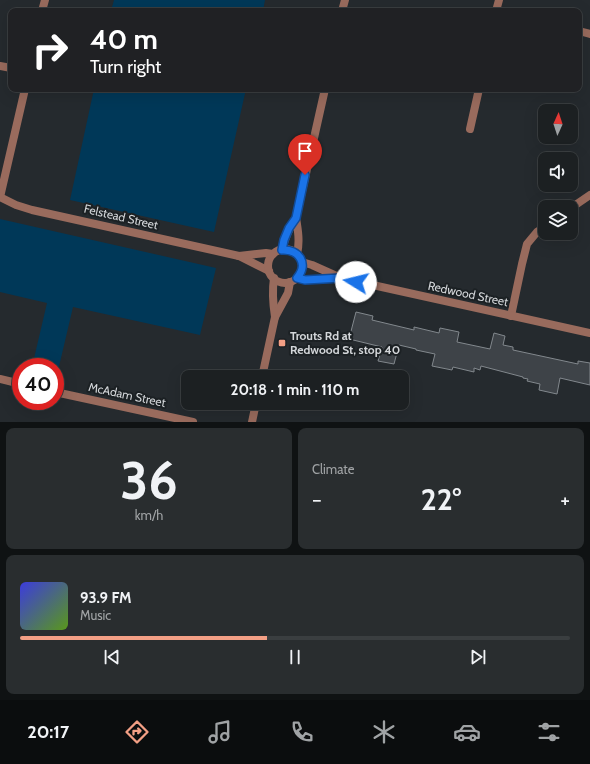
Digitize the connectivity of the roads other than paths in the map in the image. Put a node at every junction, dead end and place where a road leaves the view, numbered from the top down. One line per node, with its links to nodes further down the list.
1 (24, 92): 6 (street)
2 (324, 92): 8 (street)
3 (478, 92): 4 (street)
4 (470, 129)
5 (590, 195): 7 (street)
6 (0, 197): 12 (street, Felstead Street)
7 (578, 203)
8 (296, 218): 10 (street); 13 (street)
9 (538, 231): 18 (street)
10 (282, 250): 11 (street); 13 (street)
11 (273, 254): 12 (street, Felstead Street); 14 (street)
12 (240, 256): 14 (street, Felstead Street)
13 (300, 258): 16 (street, Redwood Street); 17 (street)
14 (269, 271): 15 (street)
15 (274, 278): 17 (street); 19 (street)
16 (341, 278): 17 (street, Redwood Street); 18 (street, Redwood Street)
17 (293, 280): 19 (street)
18 (511, 316): 20 (street, Redwood Street)
19 (275, 317): 21 (street)
20 (590, 333)
21 (264, 370)
22 (0, 379): 23 (street)
23 (12, 382)
24 (64, 394): 26 (street, McAdam Street)
25 (255, 410): 27 (street)
26 (193, 422)
27 (252, 422)

